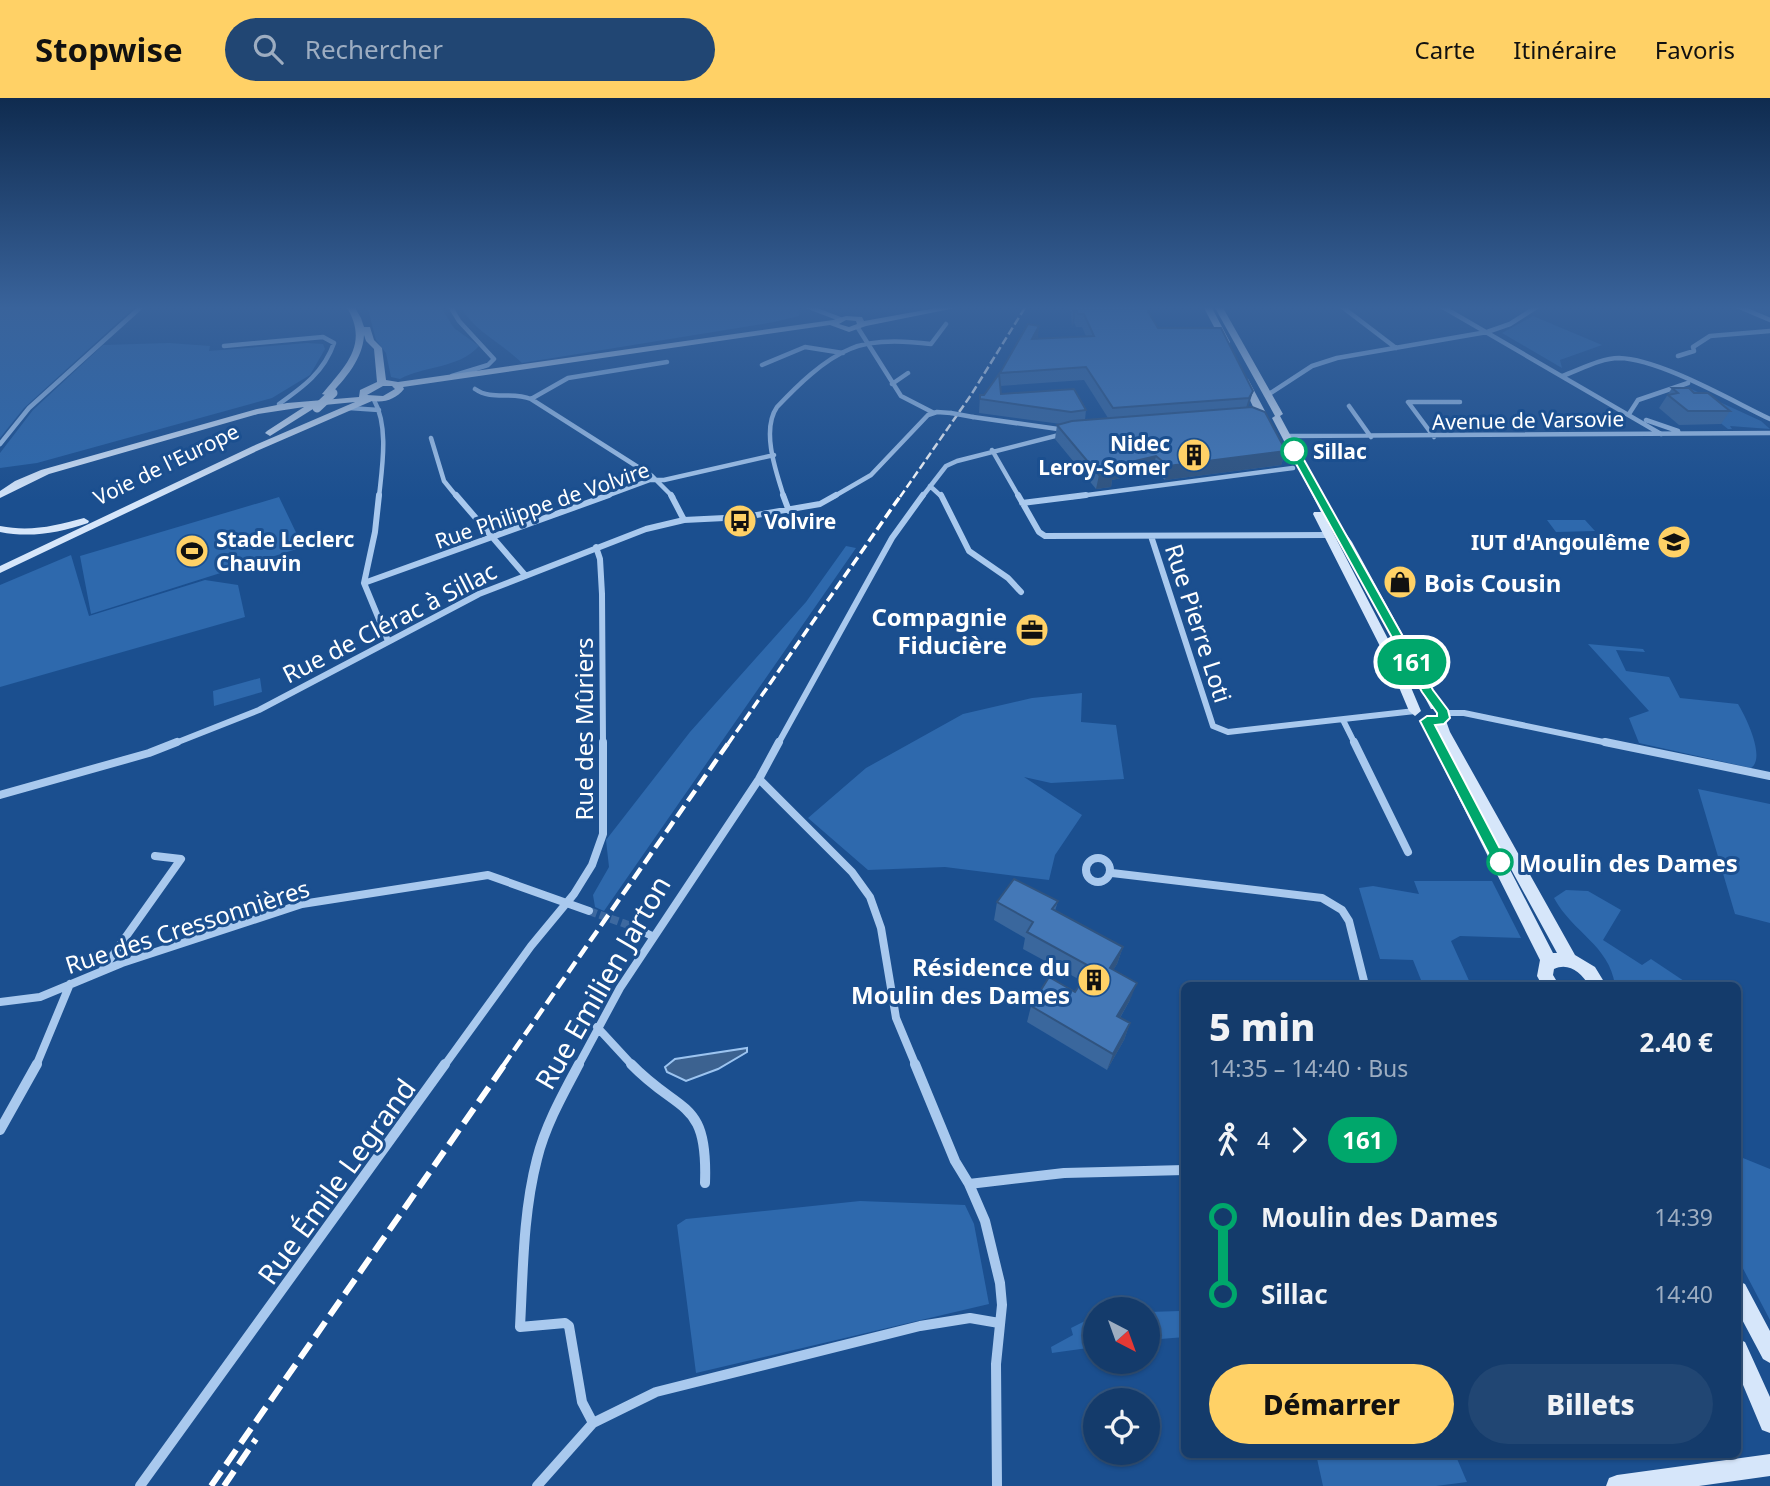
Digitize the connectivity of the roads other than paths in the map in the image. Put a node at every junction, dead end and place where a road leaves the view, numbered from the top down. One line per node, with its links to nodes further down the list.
1 (70, 371): 50 (street)
2 (319, 371): 28 (street)
3 (347, 371): 29 (main road, Voie de l'Europe)
4 (353, 371): 29 (main road, Voie de l'Europe)
5 (380, 371): 23 (main road)
6 (469, 371): 22 (street)
7 (492, 371): 19 (street)
8 (503, 371): 19 (main road)
9 (513, 371): 26 (main road)
10 (613, 371): 33 (street)
11 (820, 371): 52 (street)
12 (884, 371): 25 (street)
13 (1241, 371): 41 (main road)
14 (1252, 371): 30 (main road)
15 (1304, 371): 30 (street)
16 (1553, 371): 21 (street)
17 (1578, 371): 21 (street)
18 (1662, 371): 24 (street)
19 (495, 372): 22 (main road)
20 (908, 373): 25 (street)
21 (1562, 376): 40 (street)
22 (434, 381): 26 (main road)
23 (382, 383): 26 (main road); 31 (main road)
24 (1689, 383): 40 (street); 42 (street)
25 (892, 384): 39 (street)
26 (398, 388): 32 (main road)
27 (475, 389): 33 (street)
28 (299, 391): 35 (street); 35 (street)
29 (330, 394): 57 (main road, Voie de l'Europe, bridge)
30 (1269, 394): 41 (main road)
31 (368, 397): 32 (main road); 35 (main road); 37 (main road); 38 (street)
32 (388, 397): 38 (street)
33 (531, 399): 54 (street)
34 (1460, 402): 48 (street)
35 (285, 405): 56 (main road); 58 (main road)
36 (1349, 405): 47 (street)
37 (346, 408): 38 (street); 57 (main road)
38 (379, 410): 69 (street)
39 (934, 413): 51 (street, Rue Emilien Jarton, bridge); 60 (street, Rue de Clérac à Sillac)
40 (1629, 414): 44 (street); 45 (street)
41 (1266, 415): 46 (main road); 53 (main road)
42 (1770, 419)
43 (1770, 433): 45 (street, Avenue de Varsovie)
44 (1661, 434): 45 (street, Avenue de Varsovie); 48 (street, Avenue de Varsovie)
45 (1684, 434)
46 (1286, 436): 47 (street, Avenue de Varsovie); 72 (main road)
47 (1371, 437): 48 (street, Avenue de Varsovie)
48 (1434, 437)
49 (431, 438): 65 (street)
50 (0, 444)
51 (992, 450): 55 (street, Rue Emilien Jarton); 59 (street)
52 (774, 455): 54 (street, Rue Philippe de Volvire); 60 (street)
53 (1293, 468): 59 (street); 63 (main road)
54 (657, 480): 61 (street); 65 (street, Rue Philippe de Volvire)
55 (930, 486): 70 (street); 75 (street, Rue Emilien Jarton)
56 (0, 488)
57 (160, 490): 62 (main road); 67 (main road)
58 (0, 495)
59 (1022, 503): 64 (street)
60 (789, 511): 61 (street, Rue de Clérac à Sillac)
61 (684, 520): 66 (street, Rue de Clérac à Sillac)
62 (0, 529)
63 (1328, 535): 64 (street); 72 (main road)
64 (1151, 536): 73 (street, Rue Pierre Loti)
65 (491, 537): 68 (street); 69 (street, Rue Philippe de Volvire)
66 (596, 547): 68 (street, Rue de Clérac à Sillac); 80 (street, Rue des Mûriers)
67 (0, 568)
68 (525, 575): 71 (street, Rue de Clérac à Sillac)
69 (364, 583): 71 (street)
70 (1021, 592)
71 (388, 641): 76 (street, Rue de Clérac à Sillac)
72 (1432, 714): 73 (street, Rue Pierre Loti); 74 (street, Rue Pierre Loti); 84 (main road); 85 (main road)
73 (1343, 720): 77 (street)
74 (1770, 776)
75 (759, 779): 83 (street, Rue Emilien Jarton); 96 (street)
76 (0, 795)
77 (1408, 852)
78 (155, 856): 86 (street)
79 (1112, 873): 87 (street)
80 (567, 902): 81 (street, Rue des Cressonnières); 86 (street, Rue des Cressonnières); 104 (street, Rue Émile Legrand)
81 (589, 911)
82 (634, 927): 83 (street)
83 (652, 936): 92 (street, Rue Emilien Jarton)
84 (1569, 960): 85 (main road); 89 (main road)
85 (1549, 961): 88 (main road)
86 (103, 970): 90 (street, Rue des Cressonnières)
87 (1364, 982)
88 (1549, 982)
89 (1596, 982)
90 (70, 984): 91 (street, Rue des Cressonnières); 93 (street)
91 (0, 1002)
92 (597, 1027): 95 (street); 102 (street, Rue Emilien Jarton)
93 (0, 1130)
94 (1181, 1170): 96 (street)
95 (705, 1183)
96 (969, 1184): 98 (street)
97 (1741, 1297): 99 (main road)
98 (999, 1323): 102 (street); 106 (street)
99 (1770, 1352)
100 (1743, 1373): 101 (main road)
101 (1770, 1422)
102 (593, 1423): 105 (street)
103 (1770, 1465): 107 (main road)
104 (140, 1486)
105 (537, 1486)
106 (997, 1486)
107 (1617, 1486)

